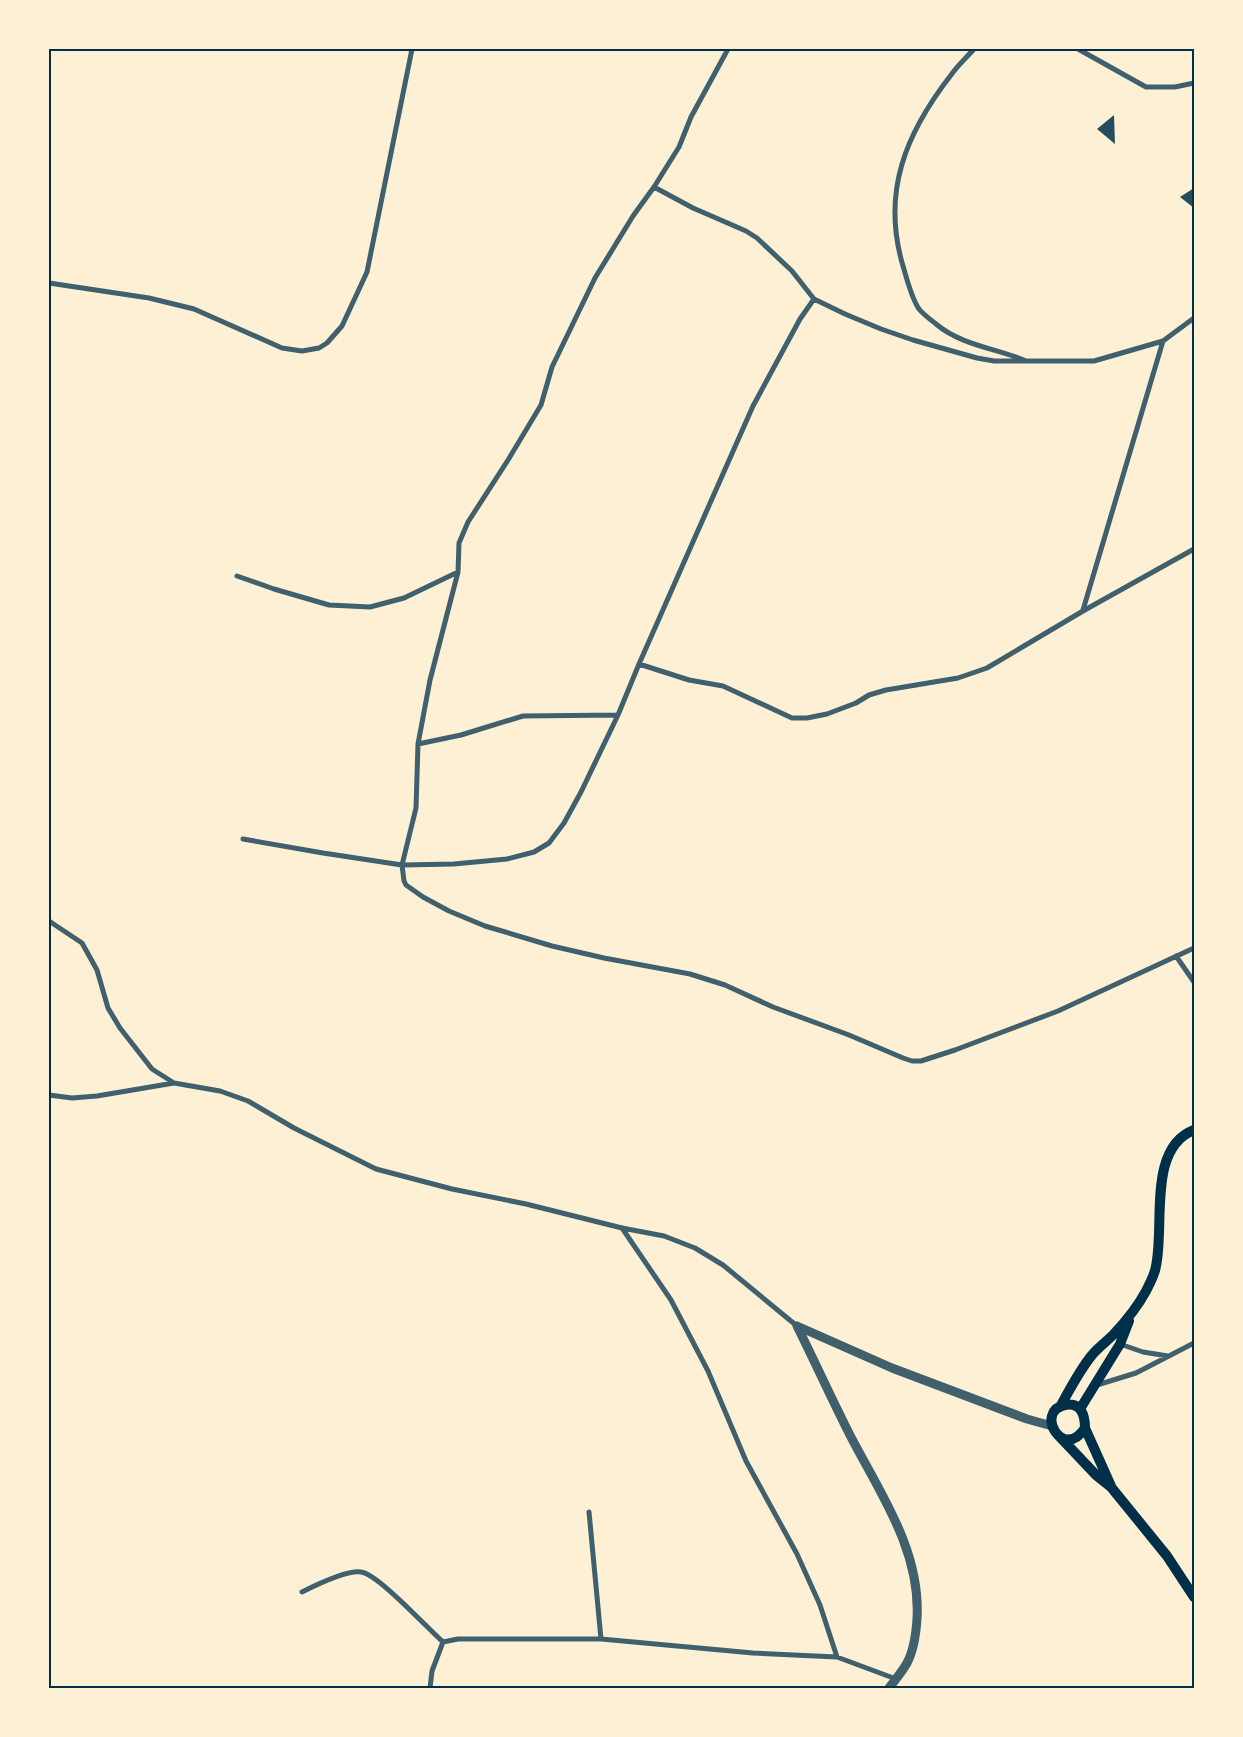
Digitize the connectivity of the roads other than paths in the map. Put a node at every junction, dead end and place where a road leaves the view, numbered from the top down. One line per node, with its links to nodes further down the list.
1 (412, 49): 7 (street)
2 (728, 49): 6 (street)
3 (974, 49): 11 (street)
4 (1078, 49): 5 (street)
5 (1194, 83)
6 (654, 188): 8 (street); 13 (street)
7 (49, 283)
8 (814, 299): 11 (street); 16 (street)
9 (1194, 318): 10 (street)
10 (1164, 341): 11 (street); 15 (street)
11 (1026, 361)
12 (1194, 549): 15 (street)
13 (458, 572): 14 (street); 18 (street)
14 (237, 576)
15 (1083, 611): 16 (street)
16 (639, 664): 17 (street)
17 (618, 715): 18 (street); 20 (street)
18 (418, 744): 20 (street)
19 (243, 839): 20 (street)
20 (402, 864): 23 (street)
21 (49, 921): 25 (street)
22 (1194, 948): 23 (street)
23 (1176, 956): 24 (street)
24 (1194, 982)
25 (174, 1083): 26 (street); 28 (street)
26 (49, 1095)
27 (1194, 1130): 29 (main road)
28 (622, 1228): 30 (street); 46 (street)
29 (1132, 1313): 32 (main road); 35 (main road)
30 (797, 1326): 37 (street); 47 (street)
31 (1194, 1343): 33 (street)
32 (1120, 1344): 33 (street); 34 (main road)
33 (1169, 1356): 34 (street)
34 (1094, 1386): 36 (main road)
35 (1060, 1407): 36 (main road); 37 (main road)
36 (1080, 1409): 38 (main road)
37 (1052, 1426): 39 (main road)
38 (1085, 1428): 39 (main road); 40 (main road)
39 (1060, 1437): 40 (main road)
40 (1112, 1487): 43 (main road)
41 (588, 1512): 44 (street)
42 (302, 1592): 45 (street)
43 (1194, 1597)
44 (601, 1639): 45 (street); 46 (street)
45 (442, 1642): 48 (street)
46 (837, 1657): 47 (street)
47 (896, 1679): 49 (street)
48 (430, 1688)
49 (889, 1688)

